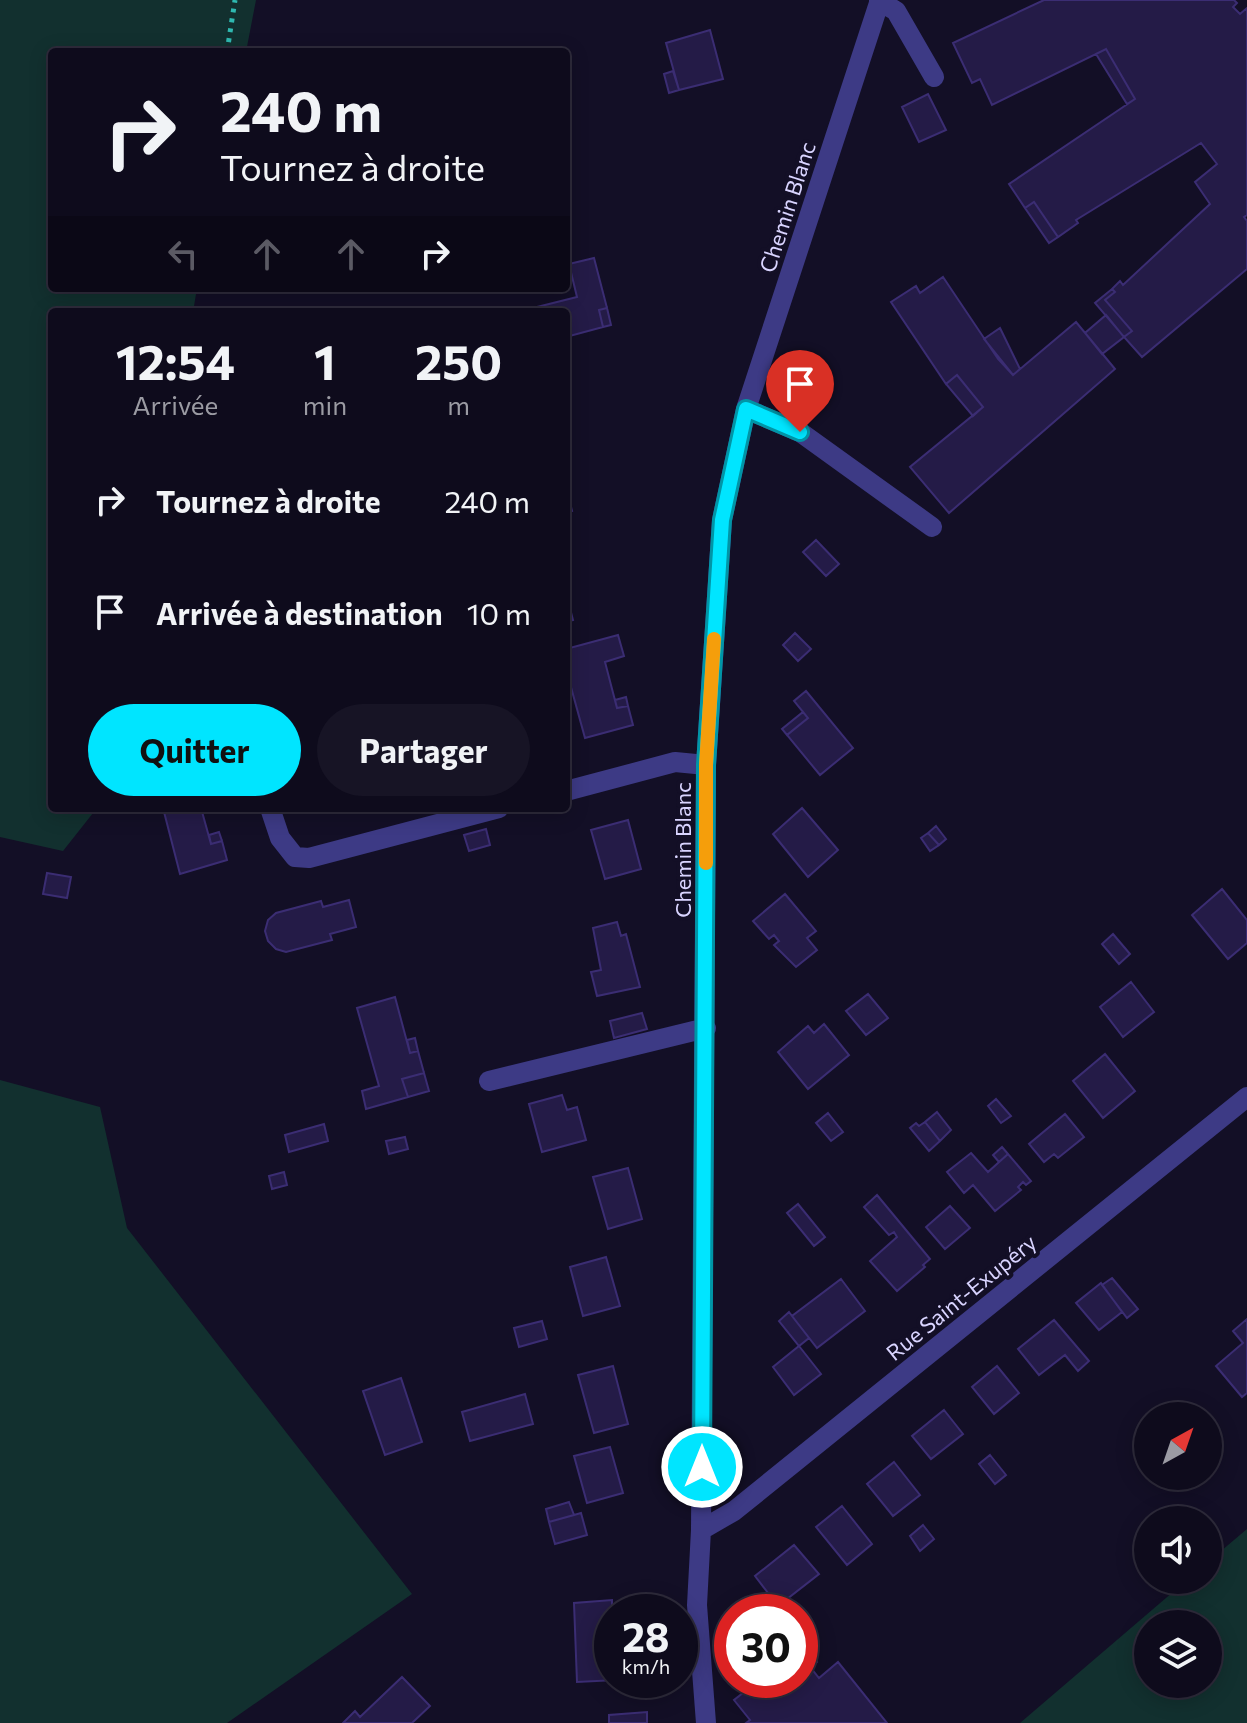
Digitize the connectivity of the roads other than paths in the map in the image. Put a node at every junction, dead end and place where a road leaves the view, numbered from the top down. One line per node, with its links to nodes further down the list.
1 (879, 1): 2 (street); 3 (street, Chemin Blanc)
2 (934, 77)
3 (746, 409): 4 (street); 5 (street, Chemin Blanc)
4 (932, 527)
5 (706, 765): 6 (street); 9 (street, Chemin Blanc)
6 (570, 790)
7 (271, 812): 8 (street)
8 (484, 812)
9 (706, 1028): 10 (street); 12 (street, Chemin Blanc)
10 (489, 1081)
11 (1247, 1097): 12 (street, Rue Saint-Exupéry)
12 (701, 1530): 13 (street, Chemin Blanc)
13 (706, 1723)

